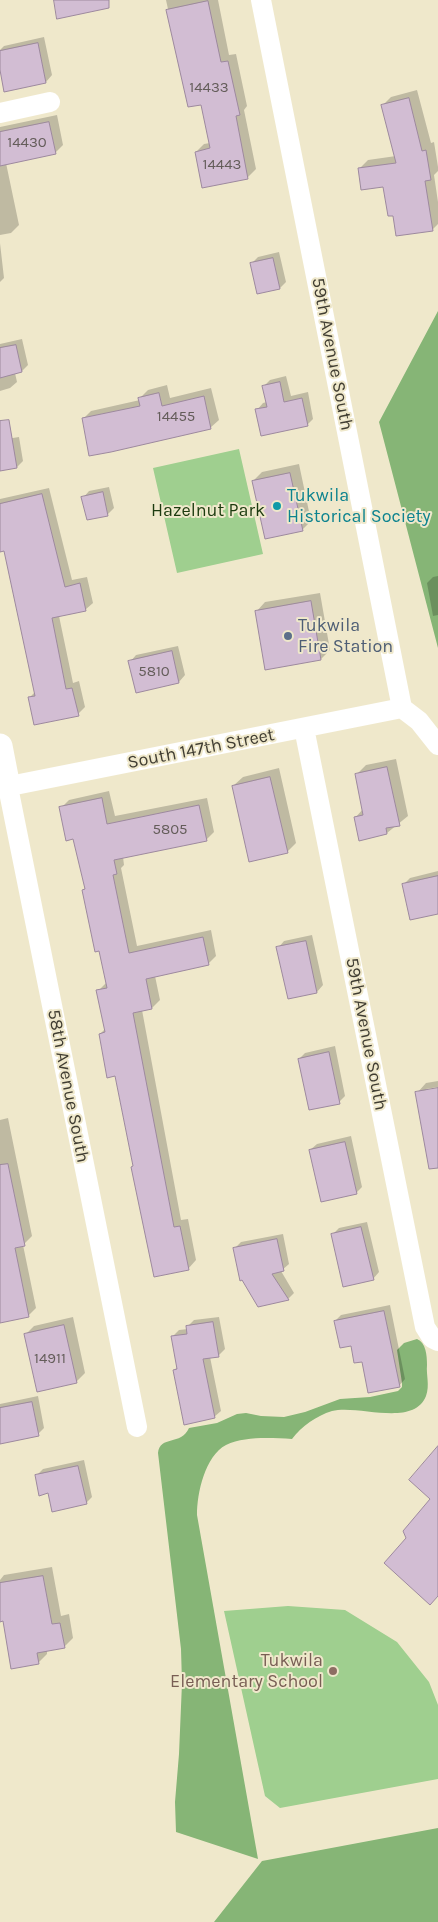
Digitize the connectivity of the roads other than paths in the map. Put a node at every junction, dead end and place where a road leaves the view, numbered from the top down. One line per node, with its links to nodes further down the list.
1 (261, 0): 4 (street, 59th Avenue South)
2 (50, 102): 3 (street)
3 (0, 113)
4 (402, 708): 5 (street, South 147th Street); 6 (street)
5 (304, 728): 8 (street, South 147th Street); 9 (street, 59th Avenue South)
6 (438, 745)
7 (0, 746): 8 (street, 58th Avenue South)
8 (4, 788): 10 (street, 58th Avenue South)
9 (435, 1340)
10 (137, 1427)

